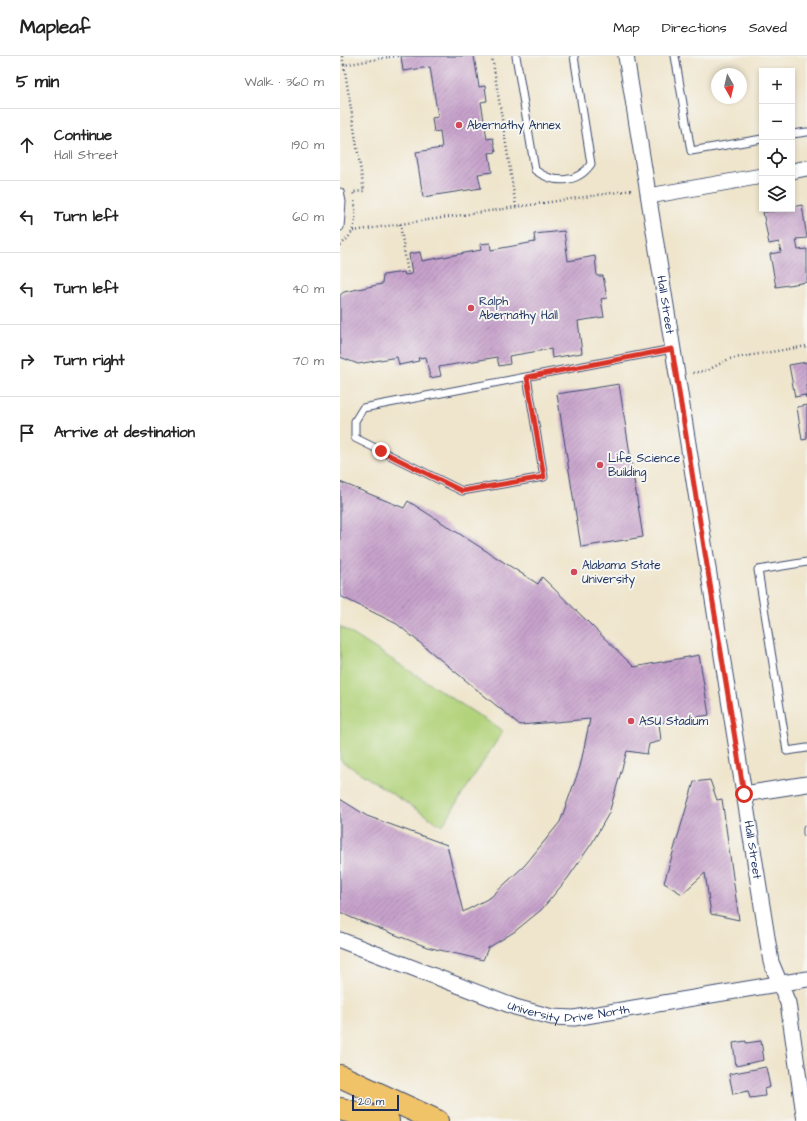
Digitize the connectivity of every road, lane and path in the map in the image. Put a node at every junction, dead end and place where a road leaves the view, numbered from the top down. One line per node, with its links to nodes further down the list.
1 (342, 56): 9 (path)
2 (399, 56): 8 (path)
3 (492, 56): 19 (path)
4 (516, 56): 5 (lane)
5 (574, 56)
6 (626, 56): 18 (street, Hall Street)
7 (675, 56): 12 (lane)
8 (389, 57): 9 (path)
9 (344, 65): 22 (path)
10 (807, 132): 11 (lane)
11 (795, 134)
12 (759, 140)
13 (807, 168): 14 (street)
14 (795, 170)
15 (759, 177): 18 (street)
16 (632, 190): 19 (path)
17 (340, 192): 21 (lane)
18 (649, 196): 26 (street, Hall Street)
19 (516, 207): 20 (path)
20 (400, 224): 22 (path); 24 (path)
21 (340, 226)
22 (352, 231): 23 (path)
23 (340, 245)
24 (408, 274)
25 (807, 346): 27 (path)
26 (672, 349): 28 (lane); 32 (street, Hall Street)
27 (692, 373)
28 (527, 377): 28 (lane)
29 (807, 562): 30 (lane)
30 (807, 748)
31 (807, 784): 32 (street)
32 (744, 794): 37 (street, Hall Street)
33 (807, 829): 34 (lane)
34 (807, 833)
35 (340, 940): 37 (street, University Drive North)
36 (807, 979): 37 (street, University Drive North)
37 (780, 983): 42 (street, Hall Street)
38 (340, 1076): 41 (highway)
39 (340, 1109): 40 (highway)
40 (388, 1121)
41 (437, 1121)
42 (805, 1121)

